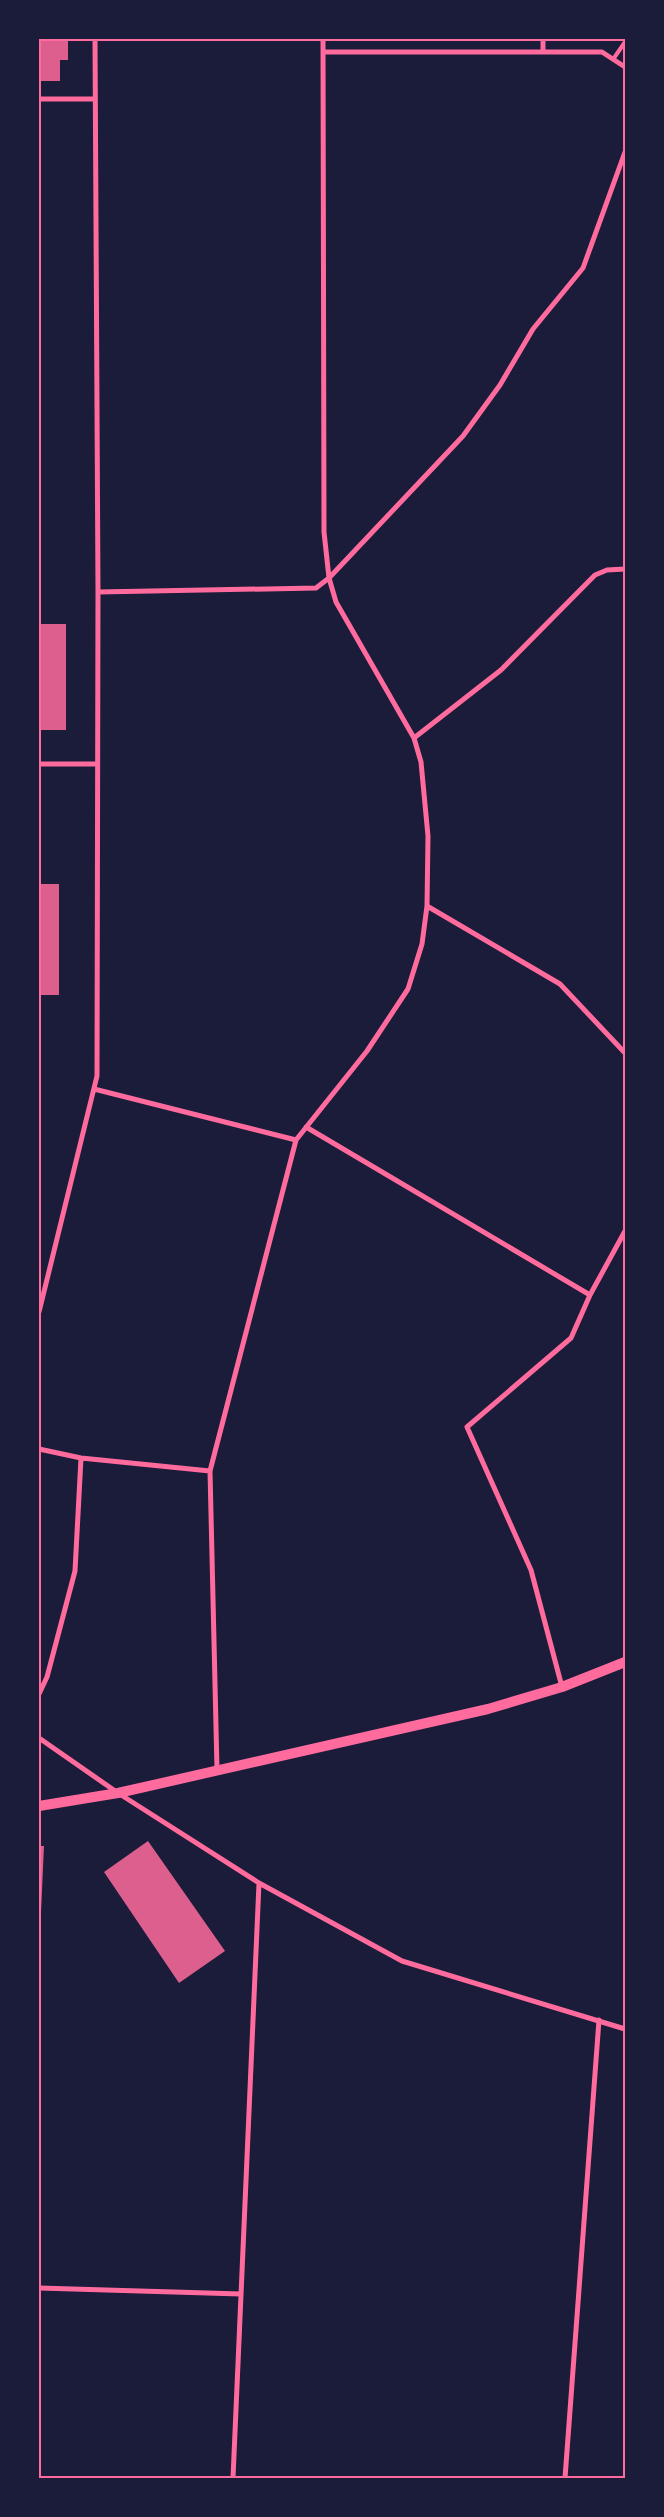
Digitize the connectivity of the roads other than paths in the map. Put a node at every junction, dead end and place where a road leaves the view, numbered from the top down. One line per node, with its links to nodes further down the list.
1 (95, 39): 10 (street)
2 (323, 39): 6 (street)
3 (543, 39): 5 (street)
4 (625, 42): 7 (lane)
5 (543, 51): 6 (street); 7 (street)
6 (323, 52): 13 (street)
7 (614, 58): 8 (street)
8 (625, 67)
9 (39, 99): 10 (street)
10 (95, 99): 14 (street)
11 (625, 152): 13 (street)
12 (625, 569): 15 (street)
13 (330, 578): 14 (street); 15 (street)
14 (98, 592): 17 (street)
15 (414, 738): 18 (street)
16 (39, 764): 17 (street)
17 (97, 764): 20 (street)
18 (427, 906): 19 (street); 21 (street)
19 (625, 1053)
20 (94, 1089): 22 (street); 25 (street)
21 (306, 1127): 22 (street); 24 (street)
22 (296, 1140): 28 (street)
23 (625, 1231): 24 (street)
24 (590, 1296): 30 (street)
25 (39, 1312)
26 (39, 1449): 27 (street)
27 (81, 1458): 28 (street); 31 (street)
28 (210, 1471): 33 (street)
29 (625, 1662): 30 (main road)
30 (562, 1687): 33 (main road)
31 (39, 1694)
32 (39, 1738): 34 (street)
33 (218, 1769): 34 (main road)
34 (118, 1793): 35 (main road); 36 (street)
35 (39, 1806)
36 (259, 1883): 37 (street); 40 (street)
37 (599, 2020): 38 (street); 42 (street)
38 (625, 2029)
39 (39, 2288): 40 (street)
40 (241, 2294): 41 (street)
41 (233, 2478)
42 (565, 2478)

